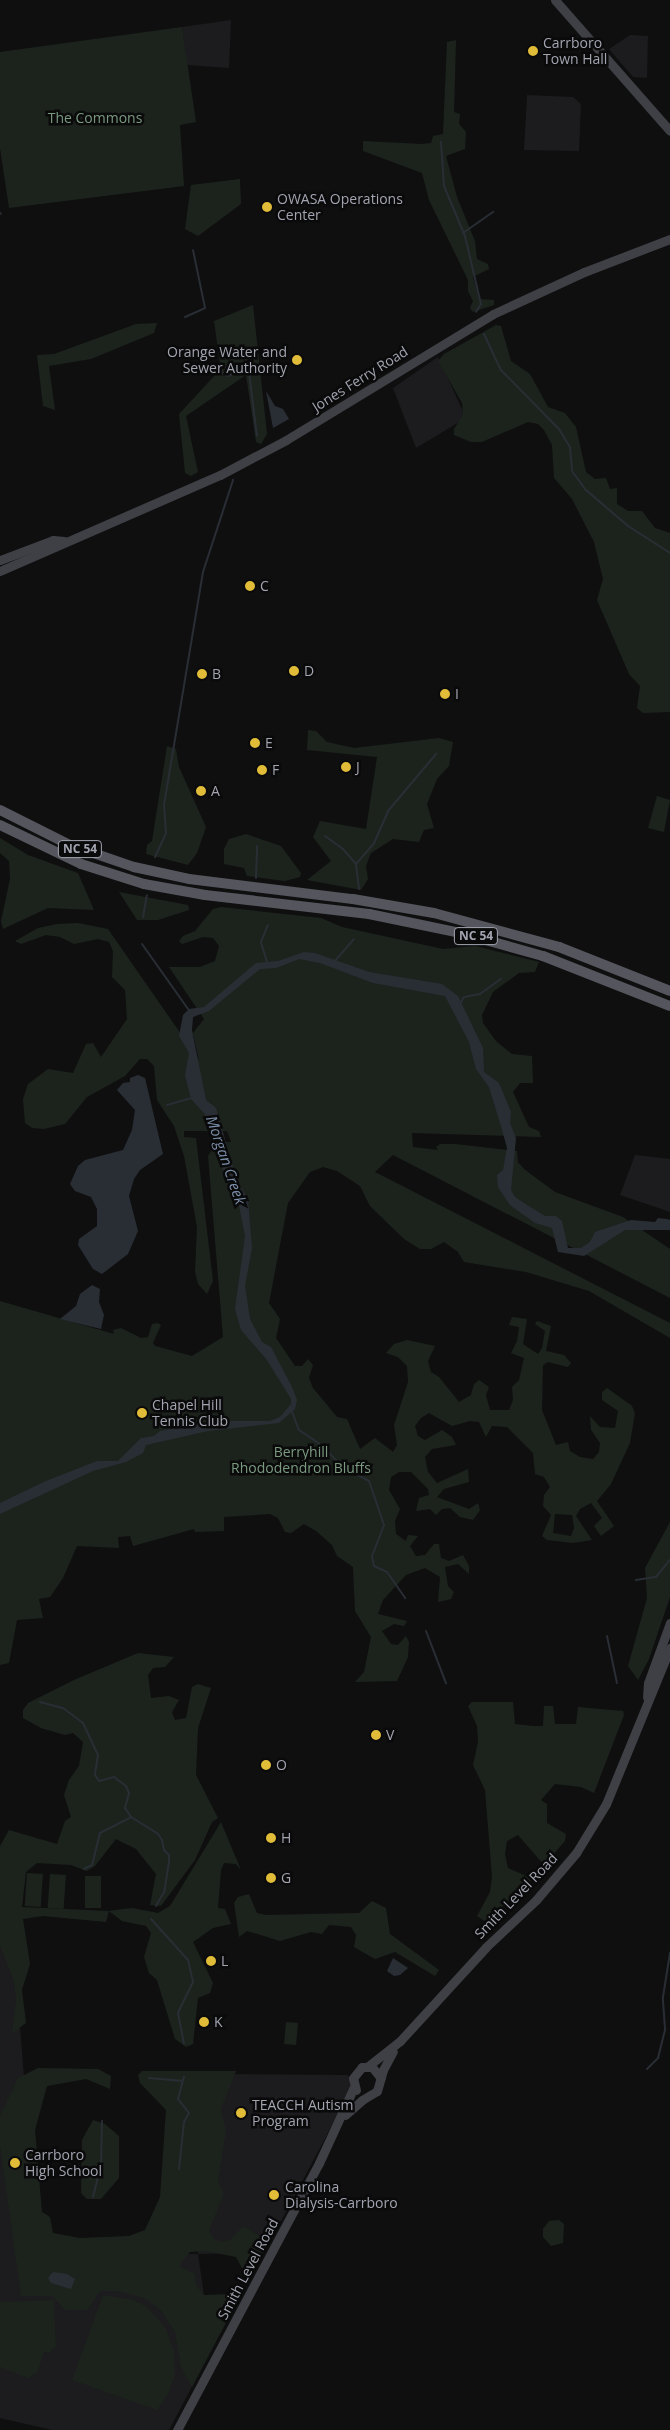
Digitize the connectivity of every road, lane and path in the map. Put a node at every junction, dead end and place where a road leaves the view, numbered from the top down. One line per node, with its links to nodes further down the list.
1 (555, 0): 2 (main road)
2 (670, 131)
3 (670, 239): 4 (main road, Jones Ferry Road)
4 (64, 541): 5 (main road, Jones Ferry Road); 6 (main road, Jones Ferry Road)
5 (0, 560)
6 (0, 571)
7 (0, 803): 10 (highway)
8 (0, 810): 10 (highway, NC 54)
9 (0, 825): 13 (highway, NC 54)
10 (35, 829): 11 (highway, NC 54)
11 (210, 882): 12 (highway, NC 54); 13 (highway)
12 (245, 886): 14 (highway); 16 (highway, NC 54)
13 (164, 888): 14 (highway, NC 54)
14 (205, 895): 15 (highway, NC 54)
15 (461, 933): 16 (highway); 17 (highway, NC 54)
16 (559, 947): 18 (highway, NC 54)
17 (560, 962): 18 (highway); 20 (highway, NC 54)
18 (628, 974): 19 (highway, NC 54)
19 (670, 991)
20 (670, 1006)
21 (670, 1623): 23 (main road, Smith Level Road)
22 (670, 1648): 23 (main road, Smith Level Road)
23 (648, 1698): 24 (main road, Smith Level Road)
24 (400, 2041): 25 (main road, Smith Level Road); 26 (main road, Smith Level Road)
25 (367, 2066): 26 (main road); 27 (main road)
26 (381, 2078): 28 (main road)
27 (354, 2087): 28 (main road); 29 (main road, Smith Level Road)
28 (369, 2095): 29 (main road, Smith Level Road)
29 (340, 2120): 30 (main road, Smith Level Road)
30 (177, 2430)

